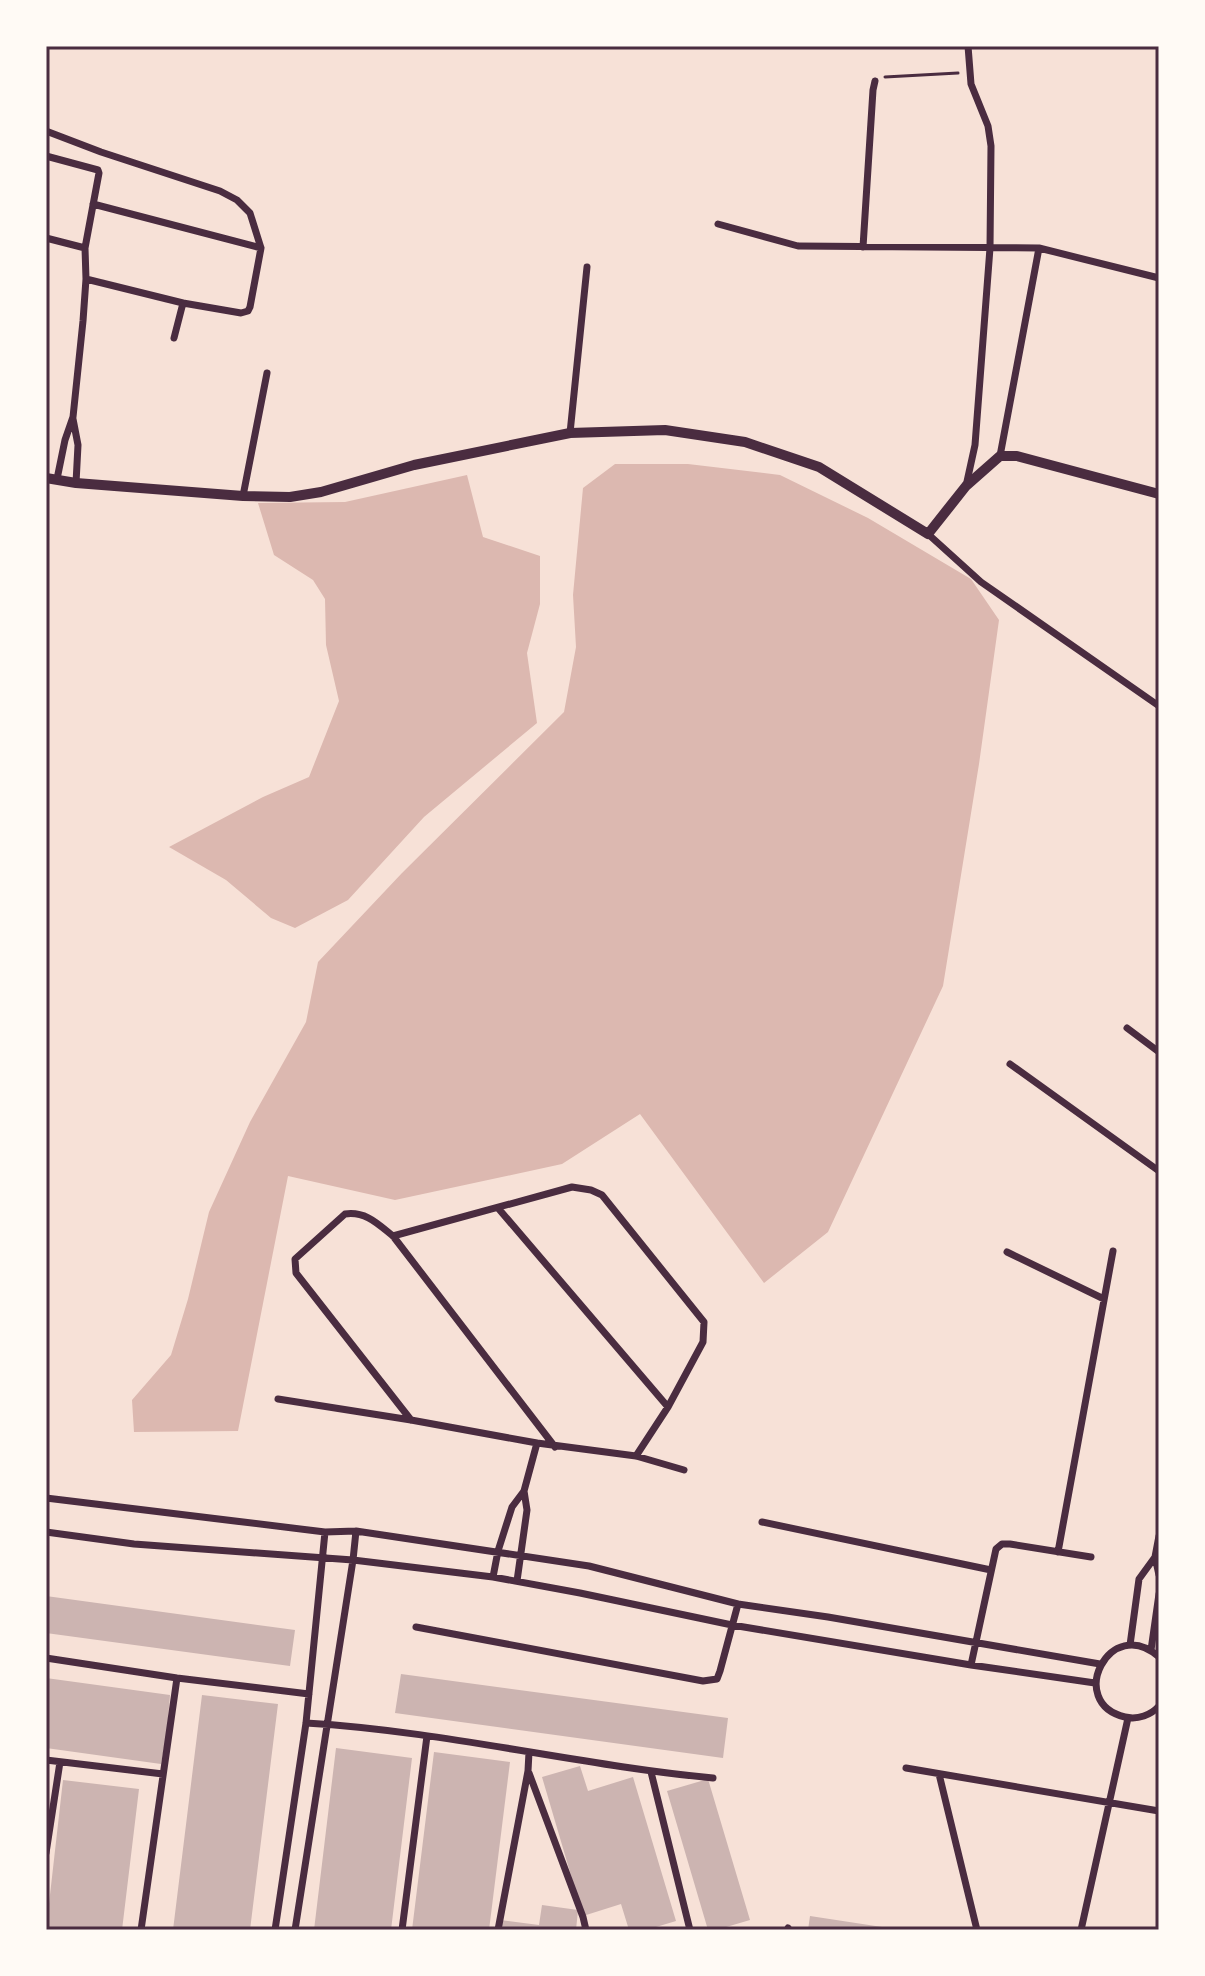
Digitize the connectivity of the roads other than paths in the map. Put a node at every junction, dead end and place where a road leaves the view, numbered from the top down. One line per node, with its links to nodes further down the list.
1 (968, 46): 13 (street)
2 (875, 81): 10 (street)
3 (46, 131): 4 (street)
4 (101, 152): 6 (street); 12 (street)
5 (46, 156): 6 (street)
6 (98, 170): 7 (street)
7 (93, 204): 11 (street); 12 (street)
8 (718, 224): 10 (street)
9 (46, 238): 11 (street)
10 (863, 247): 13 (street)
11 (85, 248): 17 (street)
12 (261, 248): 18 (street)
13 (990, 248): 14 (street); 26 (street)
14 (1039, 248): 16 (street); 23 (street)
15 (587, 267): 22 (street)
16 (1159, 278)
17 (86, 279): 18 (street); 21 (street)
18 (183, 303): 19 (street)
19 (174, 338)
20 (267, 373): 28 (street)
21 (73, 417): 24 (street); 25 (street)
22 (570, 433): 28 (main road); 29 (main road)
23 (1000, 456): 26 (main road); 27 (main road)
24 (52, 479): 25 (main road)
25 (76, 483): 28 (main road)
26 (966, 486): 29 (main road)
27 (1159, 494)
28 (243, 496)
29 (928, 534): 30 (street)
30 (1159, 706)
31 (1127, 1028): 32 (street)
32 (1159, 1052)
33 (1010, 1064): 34 (street)
34 (1159, 1171)
35 (498, 1208): 36 (street); 41 (street); 41 (street)
36 (393, 1236): 42 (street); 44 (street)
37 (1113, 1251): 39 (street)
38 (1007, 1252): 39 (street)
39 (1104, 1299): 55 (street)
40 (278, 1399): 42 (street)
41 (668, 1407): 45 (street)
42 (411, 1420): 43 (street)
43 (537, 1443): 44 (street); 47 (street)
44 (555, 1447): 45 (street)
45 (636, 1456): 46 (street)
46 (684, 1470)
47 (524, 1491): 54 (street); 56 (street)
48 (46, 1498): 52 (street)
49 (762, 1522): 61 (street)
50 (356, 1531): 52 (street); 54 (street); 60 (street)
51 (46, 1532): 59 (street)
52 (325, 1532): 59 (street)
53 (1159, 1536): 58 (street)
54 (498, 1551): 56 (street); 63 (street)
55 (1058, 1552): 57 (street); 61 (street)
56 (522, 1555): 64 (street); 66 (street)
57 (1091, 1557)
58 (1155, 1557): 62 (street); 70 (street)
59 (321, 1559): 60 (street); 78 (street)
60 (353, 1560): 63 (street); 82 (street)
61 (991, 1570): 69 (street)
62 (1159, 1575)
63 (493, 1577): 64 (street)
64 (517, 1581): 67 (street)
65 (1159, 1594): 71 (street)
66 (738, 1604): 67 (street); 69 (street)
67 (732, 1625): 68 (street); 75 (street)
68 (416, 1627)
69 (975, 1642): 74 (street); 75 (street)
70 (1130, 1645): 71 (street); 74 (street)
71 (1151, 1650): 72 (street)
72 (1159, 1657)
73 (46, 1658): 76 (street)
74 (1100, 1664): 77 (street)
75 (971, 1665): 77 (street)
76 (177, 1678): 78 (street); 90 (street)
77 (1095, 1683): 80 (street)
78 (309, 1694): 81 (street)
79 (1159, 1706): 80 (street)
80 (1128, 1718): 93 (street)
81 (306, 1723): 82 (street); 98 (street)
82 (327, 1724): 83 (street); 99 (street)
83 (427, 1736): 84 (street); 100 (street)
84 (529, 1752): 88 (street); 89 (street)
85 (46, 1760): 86 (street)
86 (60, 1762): 90 (street); 95 (street)
87 (906, 1768): 91 (street)
88 (528, 1771): 101 (street); 102 (street)
89 (651, 1772): 92 (street); 103 (street)
90 (163, 1774): 97 (street)
91 (939, 1774): 93 (street); 104 (street)
92 (713, 1778)
93 (1110, 1802): 94 (street); 105 (street)
94 (1159, 1811)
95 (49, 1814): 96 (street)
96 (46, 1853)
97 (141, 1930)
98 (275, 1930)
99 (295, 1930)
100 (402, 1930)
101 (498, 1930)
102 (586, 1930)
103 (690, 1930)
104 (977, 1930)
105 (1081, 1930)

